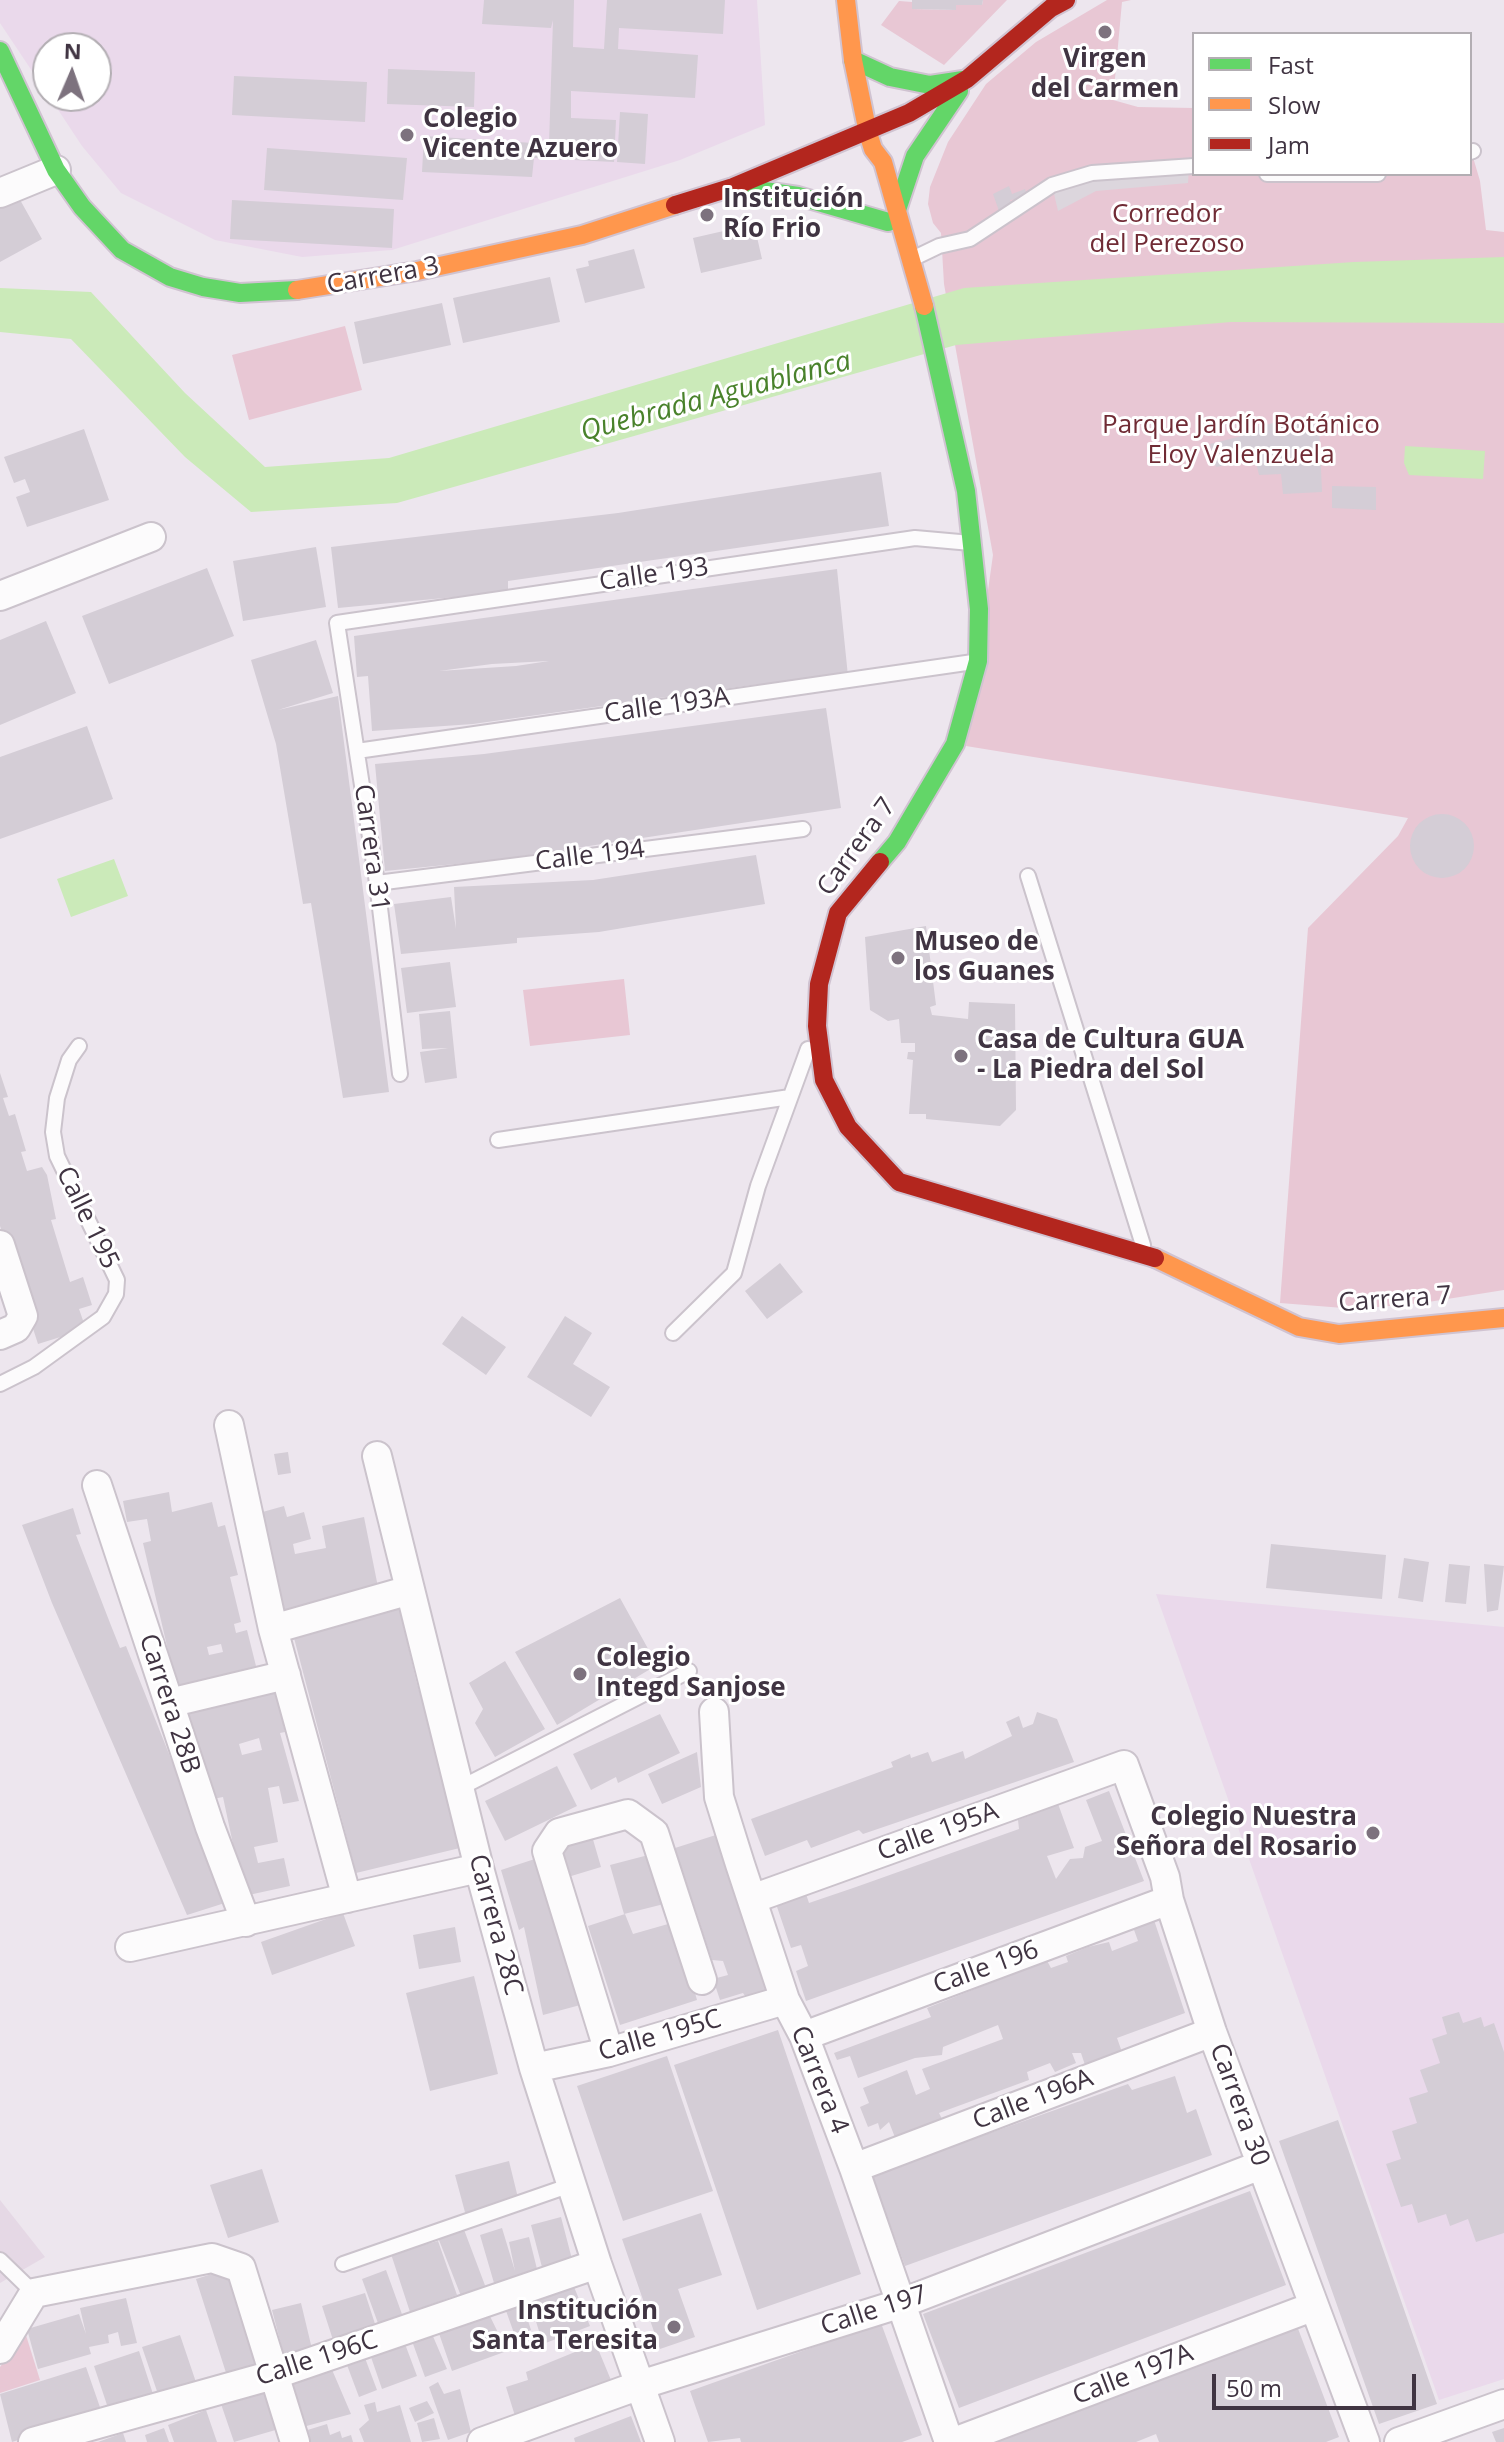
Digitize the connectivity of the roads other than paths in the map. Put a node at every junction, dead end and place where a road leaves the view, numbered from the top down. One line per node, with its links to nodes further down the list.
1 (846, 0): 4 (main road, Carrera 7)
2 (1066, 0): 5 (main road)
3 (0, 51): 8 (main road, Carrera 3)
4 (853, 60): 5 (main road); 6 (main road, Carrera 7)
5 (967, 79): 6 (main road, Carrera 3); 11 (main road)
6 (871, 141): 9 (main road, Carrera 3); 11 (main road, Carrera 7)
7 (1192, 166): 12 (lane)
8 (56, 170): 9 (main road, Carrera 3); 10 (street)
9 (733, 187): 11 (main road)
10 (0, 193)
11 (892, 216): 12 (main road, Carrera 7); 13 (main road, Carrera 7)
12 (912, 259): 13 (main road, Carrera 7)
13 (916, 295): 15 (main road, Carrera 7)
14 (151, 537): 16 (street)
15 (972, 543): 17 (lane, Calle 193); 18 (main road, Carrera 7)
16 (0, 596)
17 (337, 623): 19 (lane, Carrera 31)
18 (978, 661): 19 (lane, Calle 193A); 23 (main road, Carrera 7)
19 (357, 751): 22 (lane, Carrera 31)
20 (803, 829): 22 (lane, Calle 194)
21 (1028, 876): 29 (lane)
22 (377, 883): 25 (lane, Carrera 31)
23 (817, 1026): 26 (lane); 29 (main road, Carrera 7)
24 (79, 1046): 33 (lane, Calle 195)
25 (400, 1074)
26 (790, 1097): 27 (lane); 31 (lane)
27 (498, 1140)
28 (0, 1245): 32 (street)
29 (1146, 1253): 30 (main road, Carrera 7)
30 (1504, 1318)
31 (673, 1333)
32 (0, 1335)
33 (0, 1384)
34 (229, 1425): 38 (street)
35 (377, 1456): 37 (street, Carrera 28C)
36 (97, 1485): 41 (street, Carrera 28B)
37 (410, 1590): 38 (street); 44 (street, Carrera 28C)
38 (273, 1629): 40 (street)
39 (689, 1671): 44 (lane)
40 (286, 1675): 41 (street); 46 (street)
41 (169, 1703): 49 (street, Carrera 28B)
42 (714, 1712): 47 (street, Carrera 4)
43 (1124, 1765): 47 (street, Calle 195A); 48 (street, Carrera 30)
44 (460, 1788): 45 (street, Carrera 28C)
45 (479, 1868): 46 (street); 56 (street, Carrera 28C)
46 (347, 1898): 49 (street)
47 (752, 1899): 52 (street, Carrera 4)
48 (1169, 1900): 53 (street, Carrera 30); 54 (street, Calle 196)
49 (246, 1922): 50 (street)
50 (130, 1947)
51 (702, 1980): 55 (street)
52 (785, 2000): 54 (street, Carrera 4); 55 (street, Calle 195C)
53 (1212, 2032): 57 (street, Carrera 30); 58 (street, Calle 196A)
54 (804, 2036): 58 (street, Carrera 4)
55 (609, 2052): 56 (street, Calle 195C)
56 (534, 2068): 59 (street, Carrera 28C)
57 (1261, 2165): 64 (street, Calle 197); 65 (street, Carrera 30)
58 (854, 2168): 64 (street, Carrera 4)
59 (571, 2185): 61 (lane); 62 (street, Carrera 28C)
60 (0, 2260): 63 (lane)
61 (343, 2264)
62 (597, 2264): 67 (street, Calle 196C); 68 (street, Carrera 28C)
63 (34, 2293): 66 (street); 67 (street)
64 (902, 2303): 68 (street, Calle 197); 74 (street, Carrera 4)
65 (1312, 2307): 74 (street, Calle 197A); 75 (street, Carrera 30)
66 (0, 2349)
67 (273, 2375): 70 (street, Calle 196C); 71 (street)
68 (640, 2385): 72 (street, Calle 197); 73 (street)
69 (1504, 2404): 76 (street)
70 (33, 2442)
71 (295, 2442)
72 (482, 2442)
73 (660, 2442)
74 (951, 2442)
75 (1365, 2442)
76 (1399, 2442)

